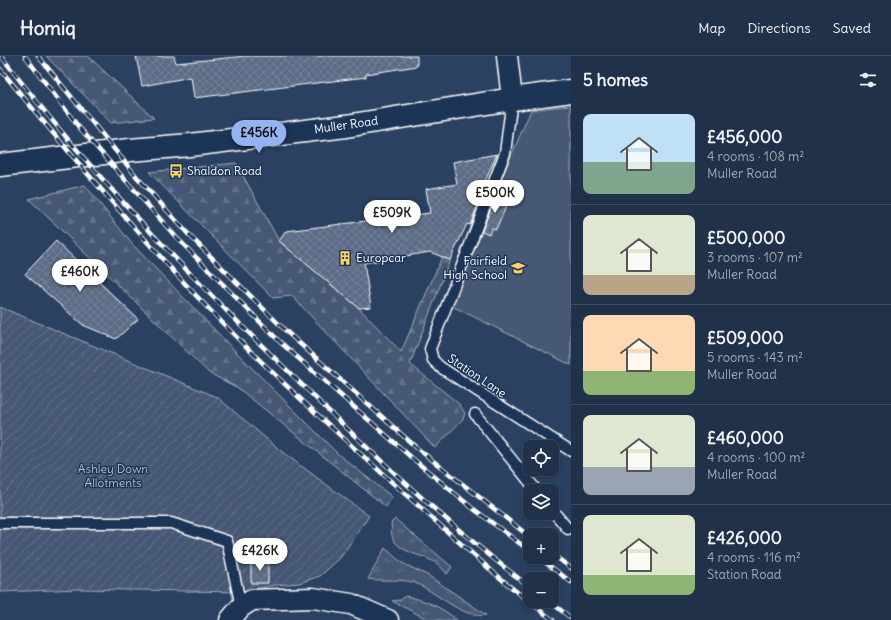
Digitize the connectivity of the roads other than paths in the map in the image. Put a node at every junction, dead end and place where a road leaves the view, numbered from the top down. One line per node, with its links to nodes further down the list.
1 (507, 56): 3 (street)
2 (571, 91): 3 (main road, Muller Road)
3 (512, 99): 4 (main road, Muller Road); 6 (lane, Station Lane)
4 (0, 164)
5 (475, 414): 7 (lane)
6 (571, 451)
7 (531, 484)
8 (559, 518): 10 (lane)
9 (0, 523): 11 (lane)
10 (568, 529)
11 (235, 613): 12 (street)
12 (388, 620)

